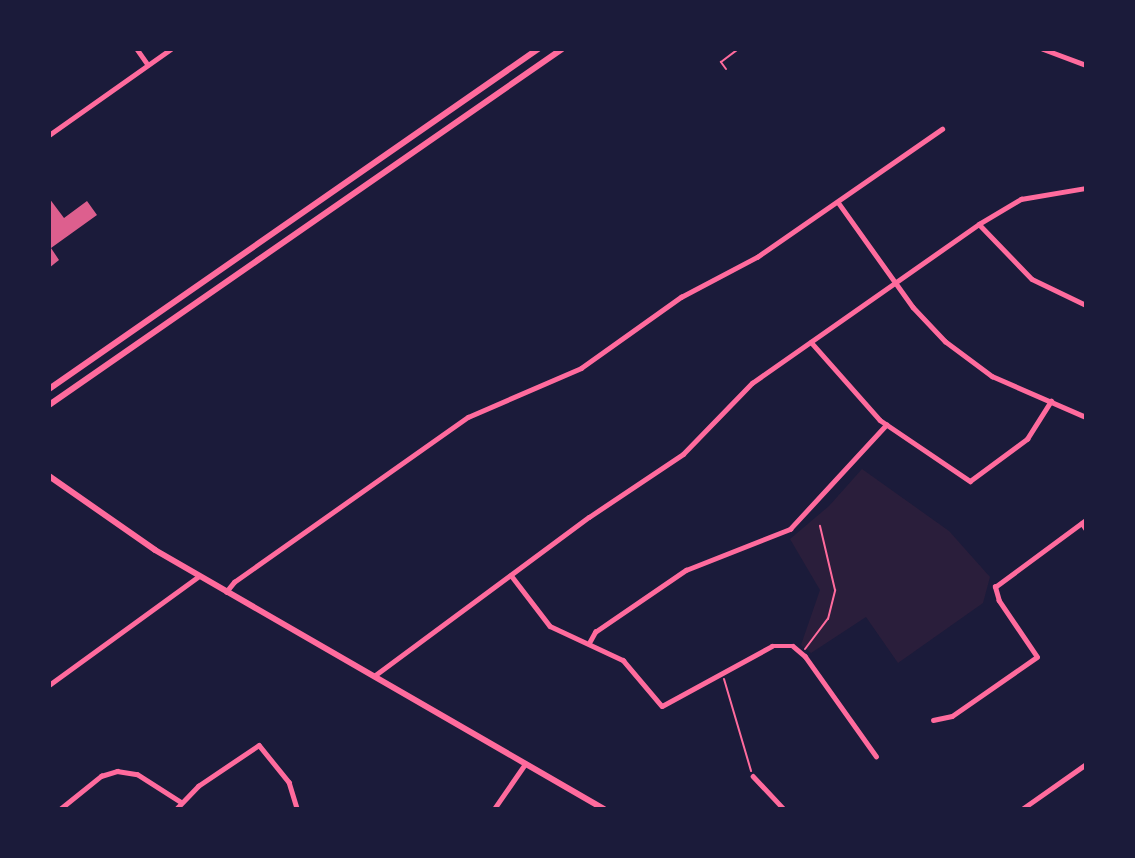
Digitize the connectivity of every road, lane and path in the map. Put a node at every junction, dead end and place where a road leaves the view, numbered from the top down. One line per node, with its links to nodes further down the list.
1 (137, 49): 7 (street)
2 (171, 49): 7 (street)
3 (538, 49): 18 (main road)
4 (562, 49): 20 (main road)
5 (738, 49): 9 (path)
6 (1043, 49): 8 (street)
7 (148, 65): 11 (street)
8 (1086, 65)
9 (726, 69)
10 (942, 129): 13 (street)
11 (49, 135)
12 (1086, 188): 14 (street)
13 (838, 202): 15 (street); 31 (street)
14 (979, 224): 15 (street); 16 (street)
15 (896, 283): 17 (street); 19 (street)
16 (1086, 305)
17 (811, 342): 22 (street); 29 (street)
18 (49, 389)
19 (1051, 401): 21 (street); 22 (street)
20 (49, 405)
21 (1086, 417)
22 (886, 425): 32 (street)
23 (49, 475): 25 (main road)
24 (49, 482): 25 (main road)
25 (67, 490): 30 (main road)
26 (1084, 521): 28 (street); 37 (street)
27 (820, 526): 33 (path)
28 (1086, 529)
29 (511, 575): 32 (street); 35 (street)
30 (199, 576): 31 (main road); 36 (street)
31 (226, 592): 35 (main road)
32 (589, 643): 34 (street)
33 (802, 653): 34 (street); 38 (street)
34 (723, 675): 41 (path)
35 (373, 676): 39 (main road)
36 (49, 685)
37 (933, 720)
38 (876, 757)
39 (526, 763): 46 (street); 47 (main road)
40 (1086, 764): 49 (street)
41 (753, 776): 48 (street)
42 (181, 802): 43 (street); 44 (street); 45 (street)
43 (60, 809)
44 (176, 809)
45 (297, 809)
46 (494, 809)
47 (604, 809)
48 (784, 809)
49 (1022, 809)

